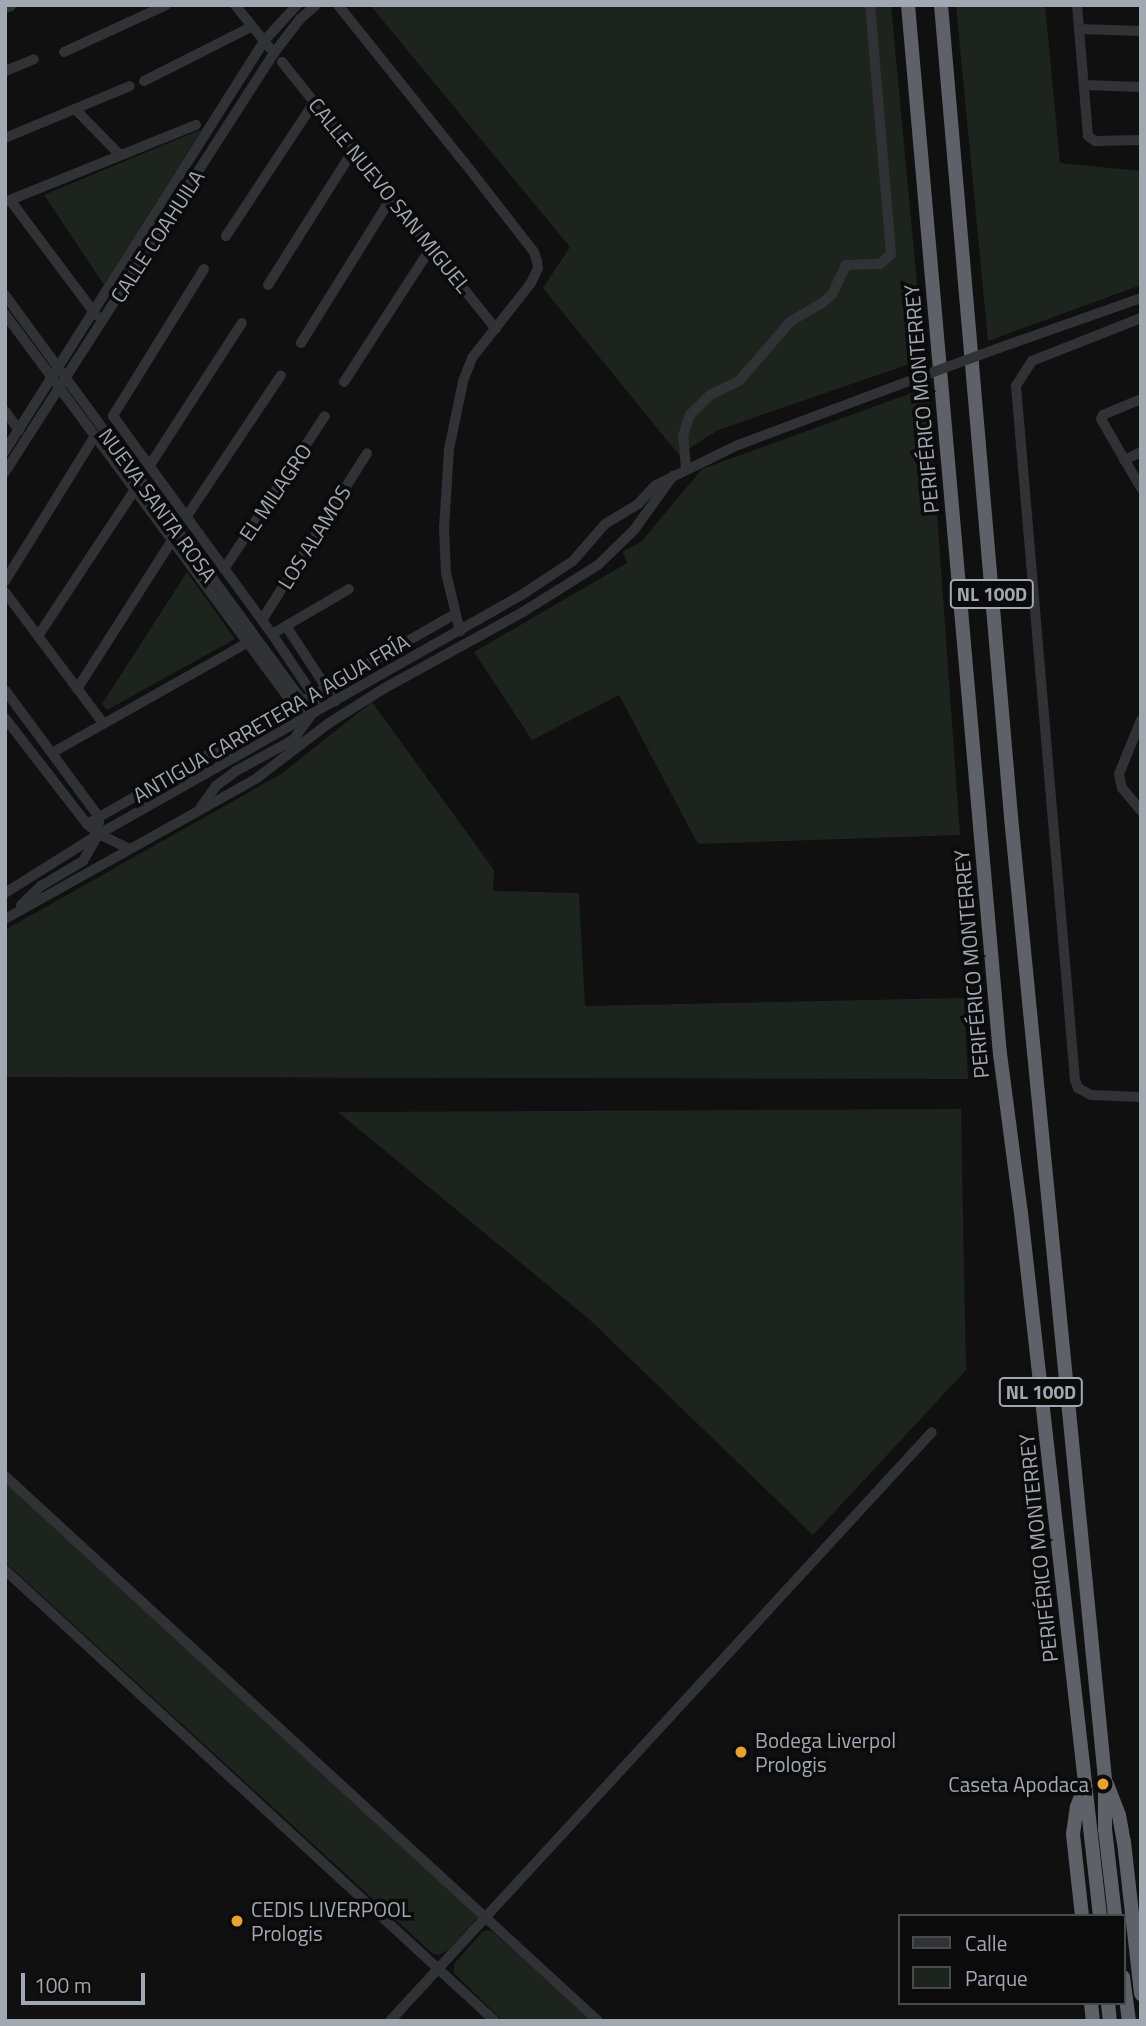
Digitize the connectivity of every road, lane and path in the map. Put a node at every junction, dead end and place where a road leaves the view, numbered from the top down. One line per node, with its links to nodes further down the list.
1 (166, 5): 16 (street)
2 (235, 5): 12 (street)
3 (297, 5): 15 (street, CALLE COAHUILA)
4 (316, 5): 17 (street, CALLE COAHUILA)
5 (338, 5): 47 (street)
6 (870, 5): 65 (street)
7 (908, 5): 109 (highway, PERIFÉRICO MONTERREY / NL 100D)
8 (941, 5): 108 (highway, PERIFÉRICO MONTERREY / NL 100D)
9 (1077, 5): 13 (street)
10 (11, 6): 11 (street)
11 (5, 8)
12 (251, 27): 15 (street); 21 (street)
13 (1079, 29): 14 (street); 22 (street)
14 (1141, 31)
15 (264, 41): 17 (street); 34 (street, CALLE COAHUILA)
16 (64, 52)
17 (274, 53): 35 (street, CALLE COAHUILA)
18 (34, 60): 20 (street)
19 (282, 62): 25 (street, CALLE NUEVO SAN MIGUEL)
20 (5, 71)
21 (144, 81)
22 (1085, 85): 24 (street); 29 (street)
23 (130, 86): 26 (street)
24 (1141, 87)
25 (316, 101): 30 (street, CALLE NUEVO SAN MIGUEL); 36 (street)
26 (76, 110): 28 (street); 31 (street)
27 (196, 125): 31 (street)
28 (5, 138)
29 (1141, 140)
30 (354, 149): 32 (street, CALLE NUEVO SAN MIGUEL); 39 (street)
31 (119, 154): 33 (street)
32 (392, 197): 37 (street, CALLE NUEVO SAN MIGUEL); 48 (street)
33 (8, 201): 42 (street)
34 (162, 203): 35 (street); 42 (street, CALLE COAHUILA)
35 (173, 211): 45 (street, CALLE COAHUILA)
36 (226, 236)
37 (432, 246): 47 (street, CALLE NUEVO SAN MIGUEL); 53 (street)
38 (204, 269): 64 (street)
39 (268, 285)
40 (5, 295): 49 (street, NUEVA SANTA ROSA)
41 (1141, 298): 65 (street, bridge)
42 (92, 311): 45 (street); 49 (street, CALLE COAHUILA)
43 (5, 314): 52 (street, NUEVA SANTA ROSA)
44 (1141, 318): 104 (street)
45 (101, 322): 51 (street, CALLE COAHUILA)
46 (243, 323): 64 (street)
47 (496, 329): 76 (street)
48 (301, 343)
49 (58, 367): 51 (street, NUEVA SANTA ROSA); 52 (street, CALLE COAHUILA)
50 (281, 375): 70 (street)
51 (65, 376): 54 (street, CALLE COAHUILA); 71 (street, NUEVA SANTA ROSA)
52 (52, 377): 54 (street, NUEVA SANTA ROSA); 58 (street, CALLE COAHUILA)
53 (344, 382)
54 (59, 386): 59 (street, NUEVA SANTA ROSA); 66 (street, CALLE COAHUILA)
55 (1141, 399): 63 (street)
56 (5, 411): 58 (street)
57 (325, 416): 72 (street, EL MILAGRO)
58 (19, 430): 60 (street, CALLE COAHUILA)
59 (95, 436): 69 (street, NUEVA SANTA ROSA); 73 (street)
60 (5, 452)
61 (1141, 452): 63 (street)
62 (366, 453): 77 (street, LOS ALAMOS)
63 (1124, 460): 68 (street)
64 (150, 465): 70 (street)
65 (686, 468): 67 (street)
66 (5, 472)
67 (674, 475): 79 (street); 96 (street)
68 (1141, 488)
69 (134, 491): 71 (street, NUEVA SANTA ROSA); 81 (street)
70 (187, 516): 72 (street)
71 (174, 538): 82 (street, NUEVA SANTA ROSA); 84 (street)
72 (224, 569): 77 (street)
73 (5, 581)
74 (349, 589): 78 (street)
75 (5, 593): 81 (street)
76 (455, 614): 79 (street); 83 (street, ANTIGUA CARRETERA A AGUA FRÍA)
77 (262, 621): 80 (street)
78 (286, 626): 80 (street); 83 (street)
79 (460, 631): 87 (street)
80 (272, 634): 86 (street)
81 (38, 636): 84 (street)
82 (250, 641): 88 (street, NUEVA SANTA ROSA); 92 (street)
83 (324, 687): 86 (street, ANTIGUA CARRETERA A AGUA FRÍA); 87 (street)
84 (77, 689): 92 (street)
85 (5, 690): 94 (street)
86 (312, 694): 88 (street, ANTIGUA CARRETERA A AGUA FRÍA); 89 (street)
87 (335, 701): 89 (street)
88 (298, 703): 90 (street, NUEVA SANTA ROSA); 98 (street, ANTIGUA CARRETERA A AGUA FRÍA)
89 (322, 708): 90 (street)
90 (308, 717): 96 (street); 100 (street)
91 (5, 718): 95 (street)
92 (103, 723): 94 (street)
93 (1140, 727): 97 (street)
94 (54, 751): 95 (street); 98 (street)
95 (39, 761): 99 (street)
96 (198, 811): 101 (street)
97 (1141, 811)
98 (99, 817): 99 (street, ANTIGUA CARRETERA A AGUA FRÍA); 100 (street)
99 (87, 824): 100 (street)
100 (99, 834): 101 (street); 102 (street); 103 (street)
101 (130, 849): 103 (street)
102 (5, 893)
103 (8, 917)
104 (1141, 1097)
105 (932, 1432): 114 (street)
106 (5, 1476): 114 (street)
107 (5, 1570): 116 (street)
108 (1105, 1780): 110 (highway); 113 (highway, PERIFÉRICO MONTERREY / NL 100D)
109 (1086, 1783): 111 (highway); 112 (highway, PERIFÉRICO MONTERREY / NL 100D)
110 (1130, 1898): 115 (highway); 118 (highway)
111 (1082, 1914)
112 (1100, 1914)
113 (1115, 1914)
114 (484, 1918): 116 (street); 121 (street)
115 (1141, 1921)
116 (438, 1968): 119 (street); 120 (street)
117 (1125, 1992): 122 (highway)
118 (1141, 1994)
119 (390, 2021)
120 (495, 2021)
121 (598, 2021)
122 (1129, 2021)

